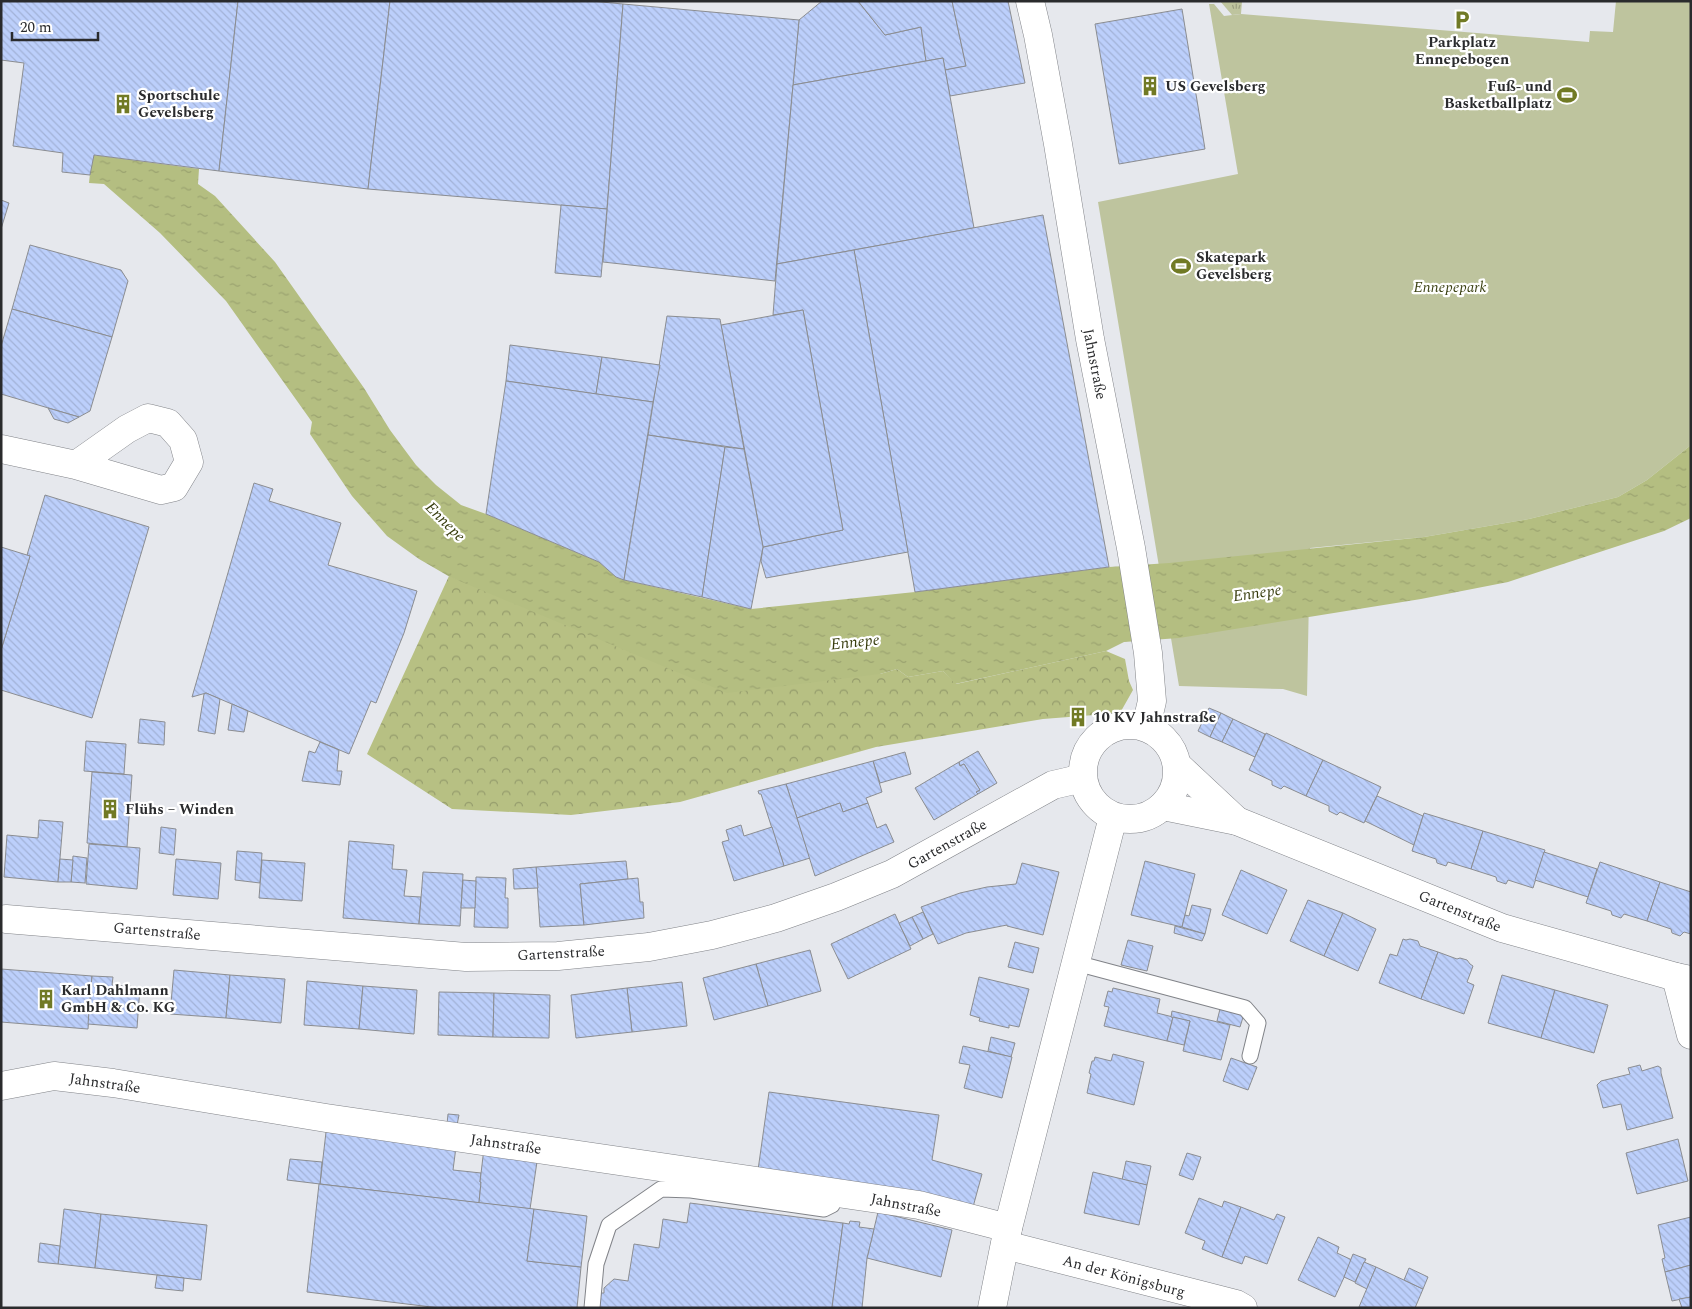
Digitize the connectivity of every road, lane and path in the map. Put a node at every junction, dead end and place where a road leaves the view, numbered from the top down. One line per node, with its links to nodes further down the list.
1 (1030, 1): 4 (street, Jahnstraße)
2 (1, 448): 3 (street)
3 (76, 465)
4 (1146, 727): 5 (street); 6 (street)
5 (1177, 765): 7 (street); 9 (street, Gartenstraße)
6 (1083, 778): 8 (street); 10 (street, Gartenstraße)
7 (1164, 806): 8 (street); 9 (street, Gartenstraße)
8 (1113, 817): 11 (street)
9 (1237, 821): 12 (street, Gartenstraße)
10 (6, 919)
11 (1076, 963): 14 (lane); 17 (street)
12 (1683, 978): 13 (street)
13 (1691, 1035)
14 (1250, 1056)
15 (1, 1086): 16 (street, Jahnstraße)
16 (834, 1192): 17 (street, Jahnstraße); 18 (lane)
17 (1007, 1236): 19 (street); 20 (street, An der Königsburg)
18 (592, 1308)
19 (992, 1308)
20 (1243, 1308)

